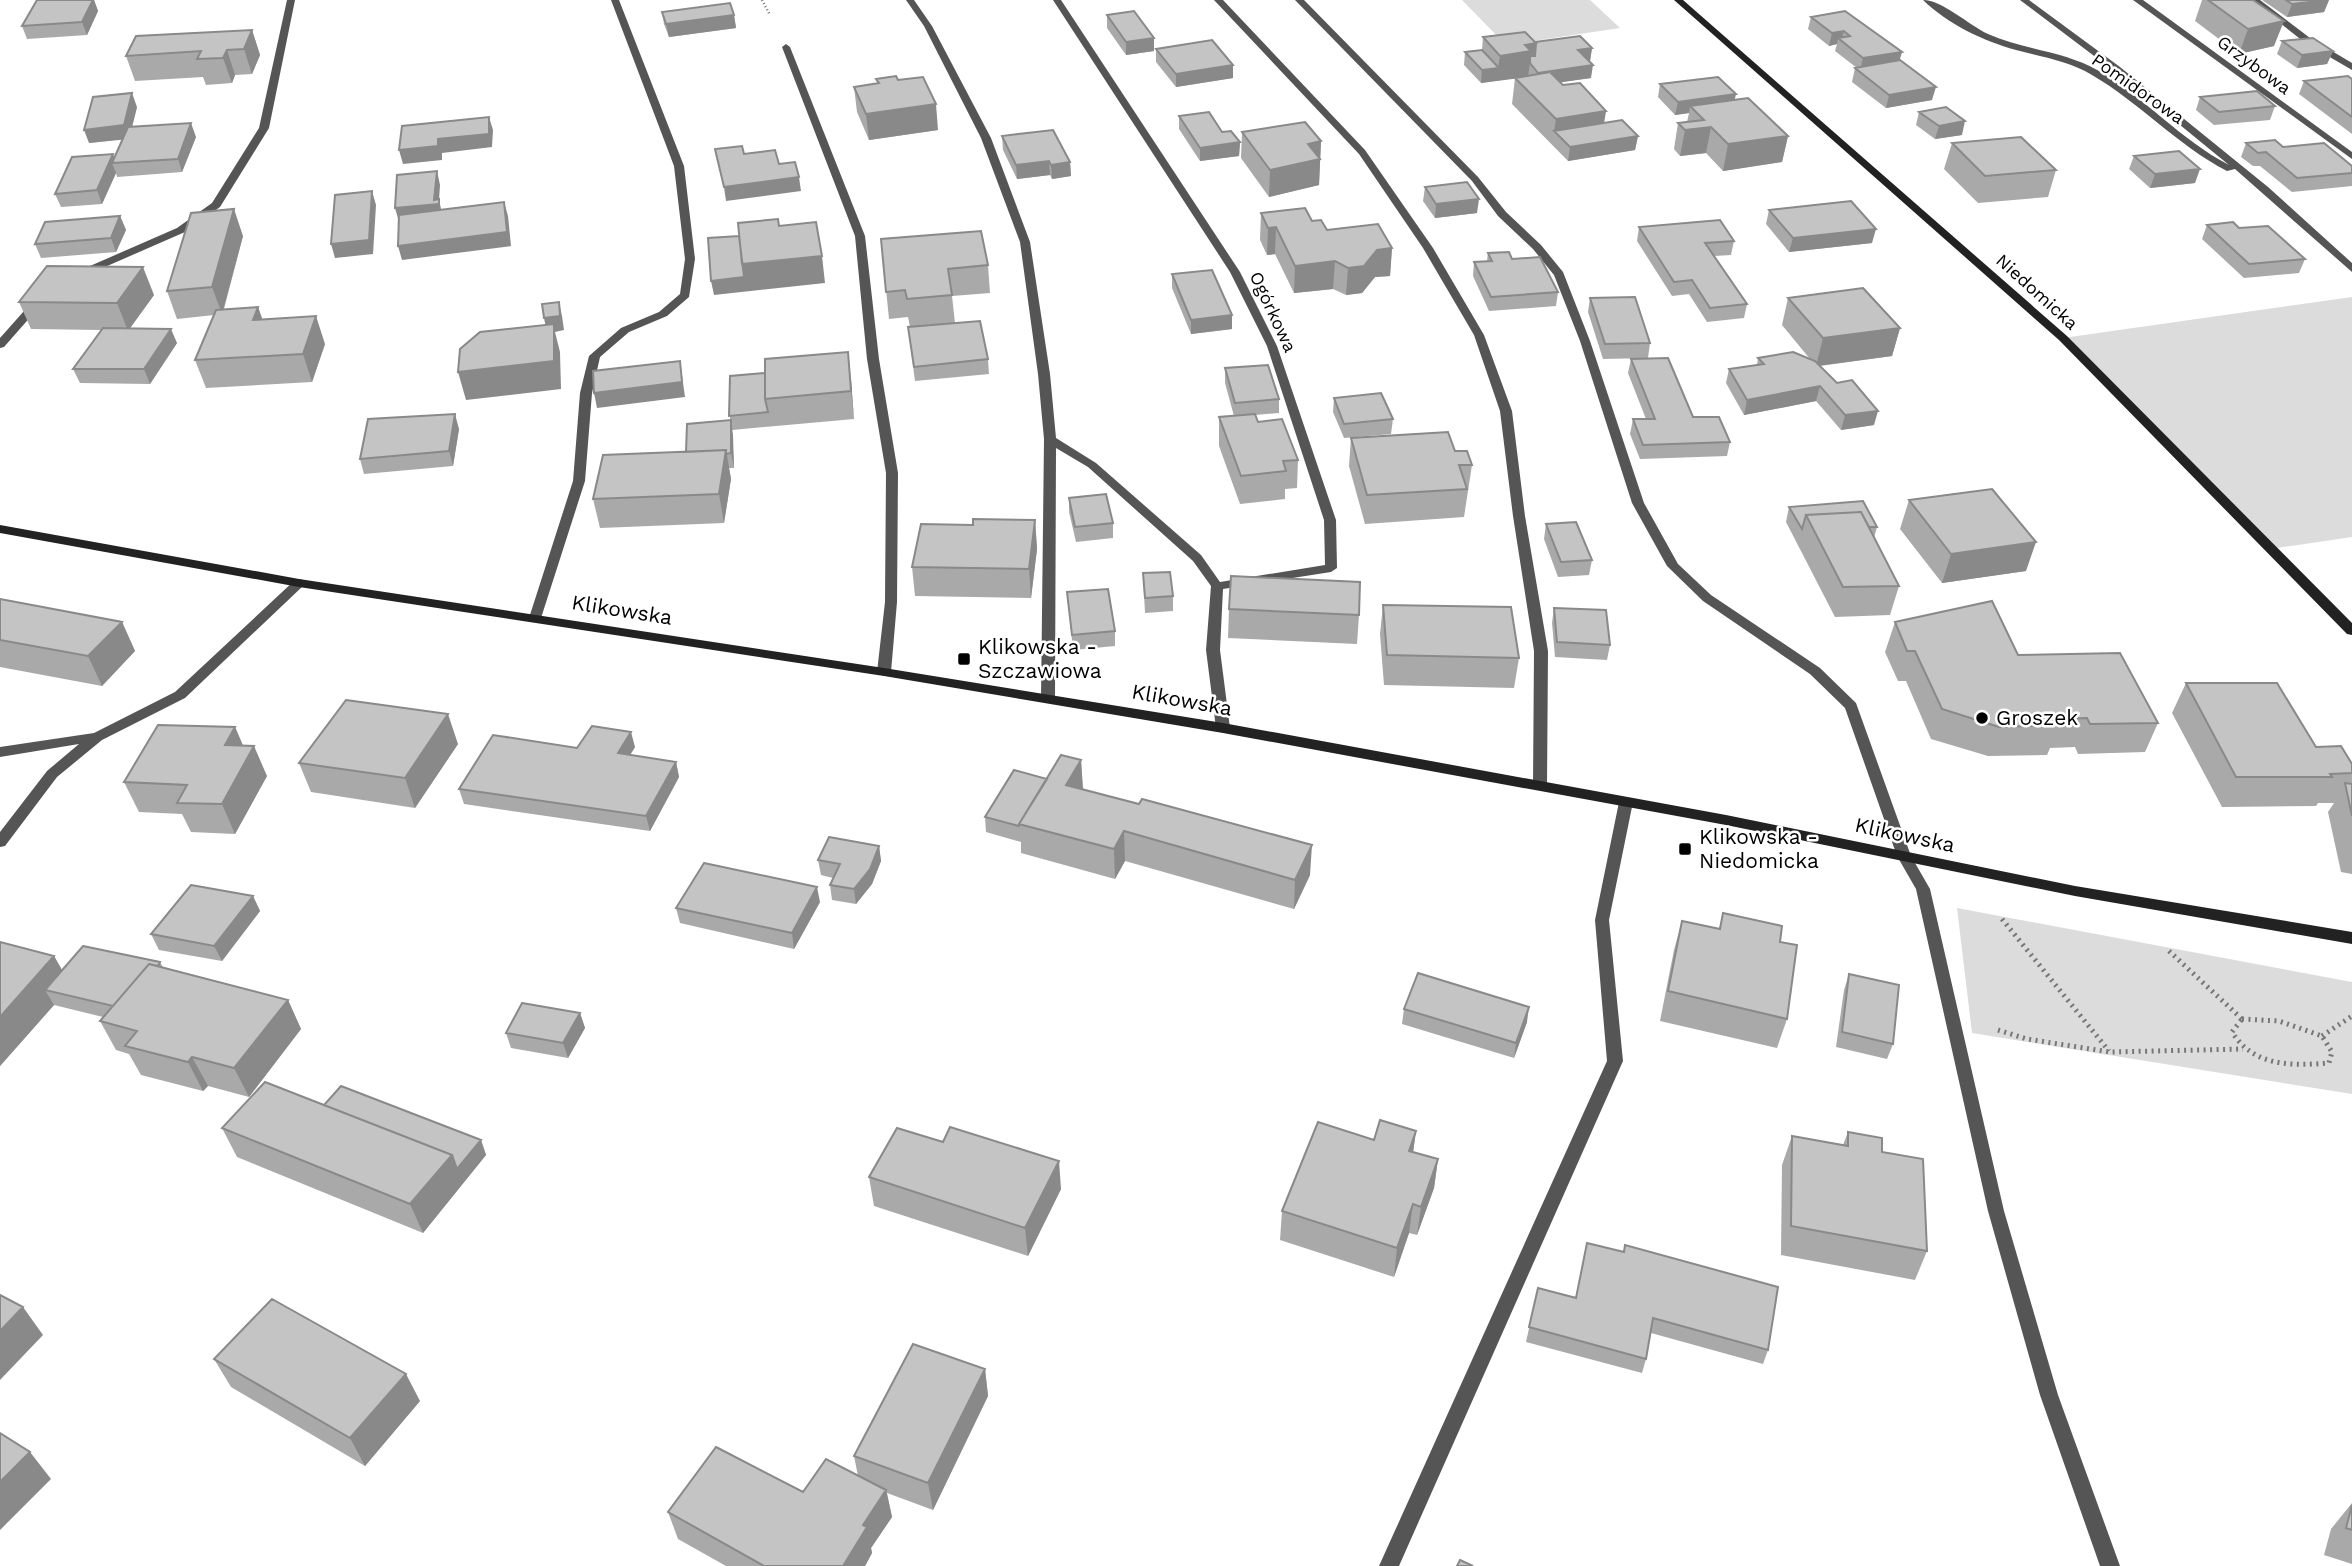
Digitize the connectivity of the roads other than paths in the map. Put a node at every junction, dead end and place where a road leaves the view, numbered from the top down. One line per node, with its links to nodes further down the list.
1 (291, 0): 17 (street)
2 (615, 0): 24 (street)
3 (910, 0): 20 (street)
4 (1057, 0): 23 (street, Ogórkowa)
5 (1218, 0): 31 (street)
6 (1299, 0): 34 (street)
7 (1678, 0): 25 (street, Niedomicka)
8 (1927, 0): 15 (street, Pomidorowa)
9 (2024, 0): 15 (street, Pomidorowa)
10 (2137, 0): 14 (street, Grzybowa)
11 (2255, 0): 13 (street)
12 (786, 47): 26 (street)
13 (2352, 67)
14 (2352, 156)
15 (2250, 178): 16 (street, Pomidorowa)
16 (2352, 269)
17 (68, 281)
18 (47, 296): 19 (street)
19 (0, 345)
20 (1050, 439): 23 (street); 27 (street)
21 (0, 529): 22 (street, Klikowska)
22 (299, 583): 24 (street, Klikowska); 29 (street)
23 (1217, 586): 28 (street)
24 (535, 618): 26 (street, Klikowska)
25 (2352, 631)
26 (884, 672): 27 (street, Klikowska)
27 (1048, 699): 28 (street, Klikowska)
28 (1223, 728): 31 (street, Klikowska)
29 (97, 737): 30 (street); 33 (street)
30 (0, 752)
31 (1540, 785): 32 (street, Klikowska)
32 (1626, 802): 34 (street, Klikowska); 36 (street)
33 (0, 842)
34 (1904, 856): 35 (street, Klikowska); 37 (street)
35 (2352, 938)
36 (1388, 1566)
37 (2110, 1566)

